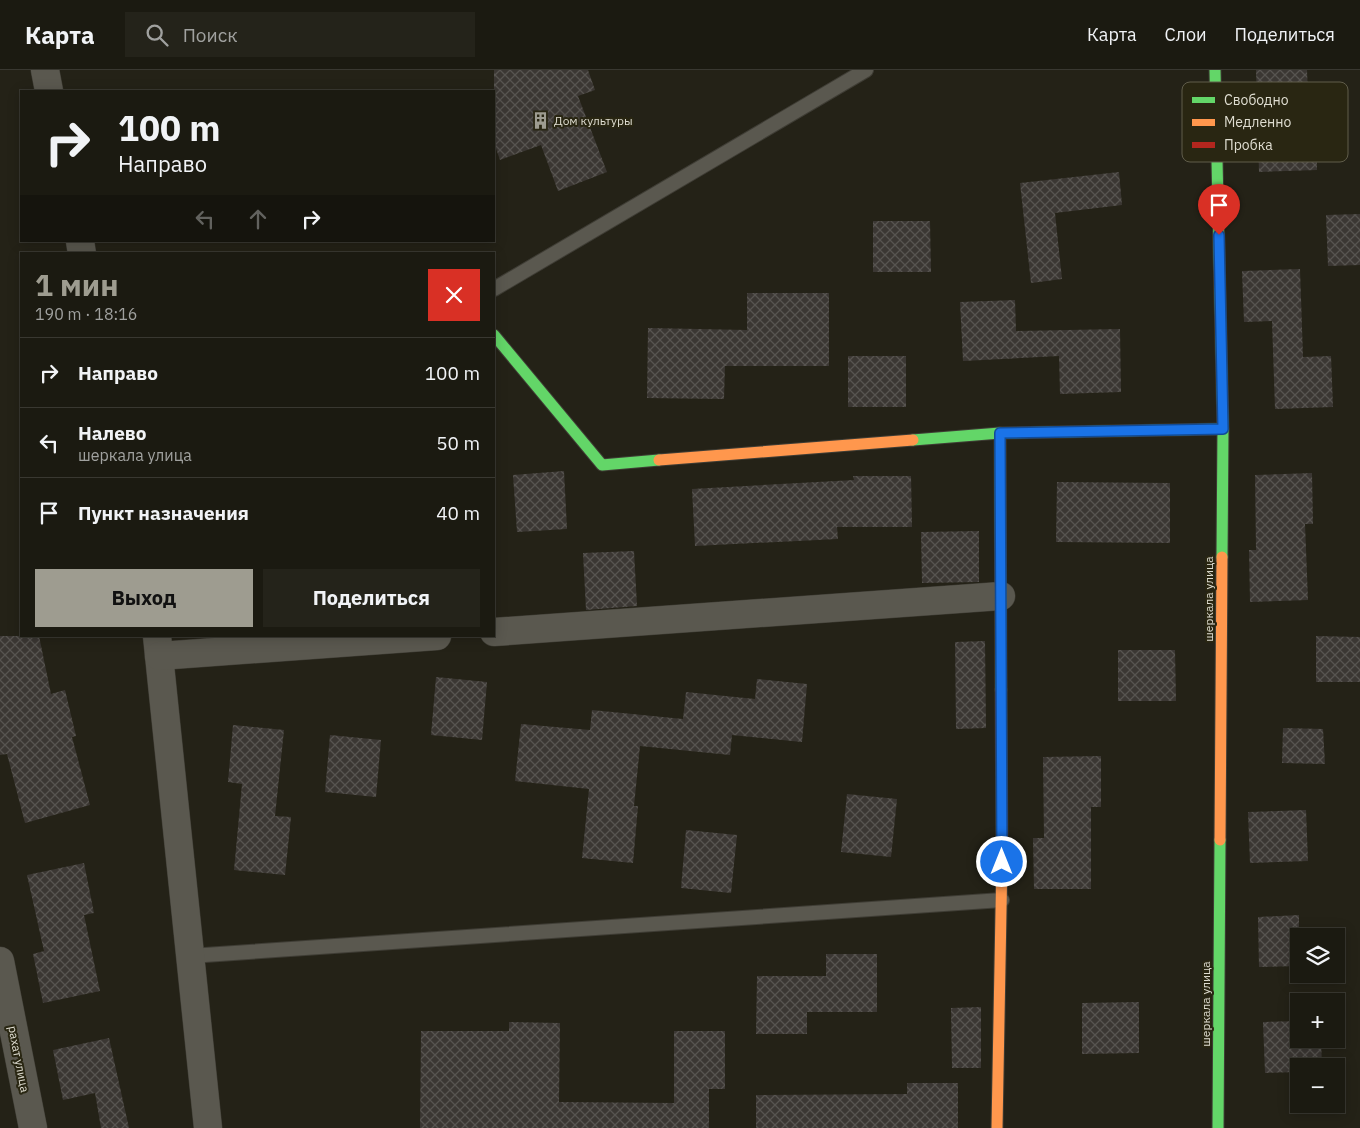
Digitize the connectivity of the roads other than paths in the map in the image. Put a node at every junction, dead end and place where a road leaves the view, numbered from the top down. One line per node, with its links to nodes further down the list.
1 (45, 70): 3 (street)
2 (866, 70): 5 (lane)
3 (49, 90)
4 (1217, 162): 7 (street, шеркала улица)
5 (495, 288)
6 (495, 336): 8 (street)
7 (1223, 429): 8 (street); 19 (street, шеркала улица)
8 (1000, 433): 9 (street)
9 (1001, 596): 10 (street); 13 (street)
10 (495, 632)
11 (409, 637): 12 (street)
12 (158, 646): 14 (street)
13 (1002, 900): 14 (lane); 18 (street)
14 (190, 956): 17 (street)
15 (0, 961): 16 (street, рахат улица)
16 (33, 1128)
17 (208, 1128)
18 (997, 1128)
19 (1218, 1128)

